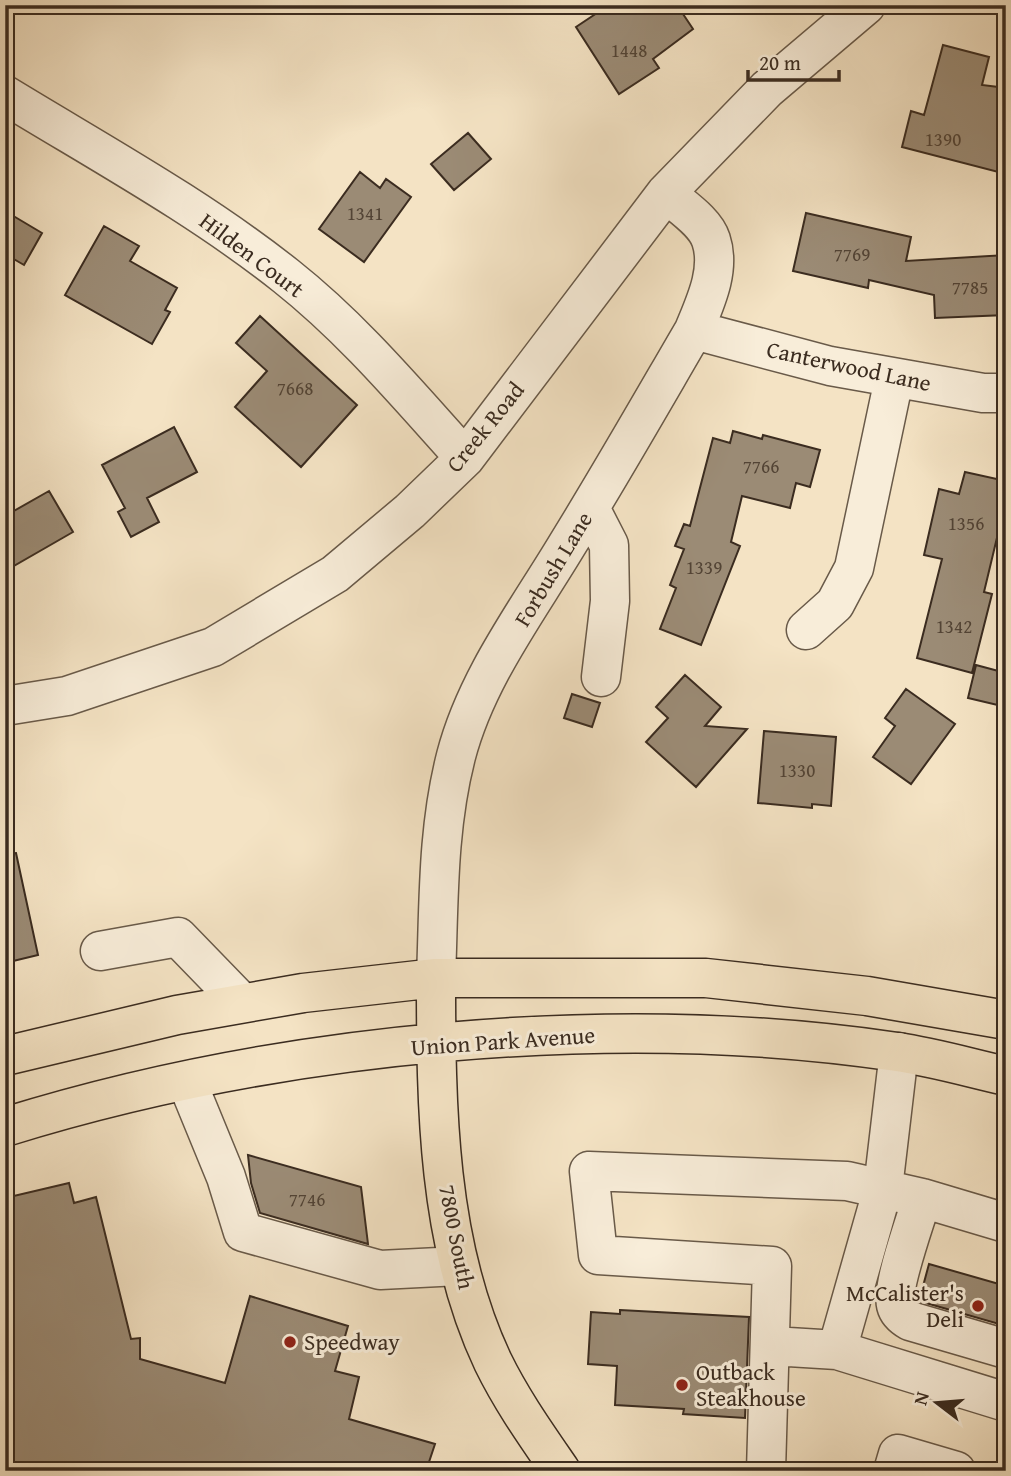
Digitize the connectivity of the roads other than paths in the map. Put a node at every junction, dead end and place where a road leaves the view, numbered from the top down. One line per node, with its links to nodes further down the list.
1 (866, 5): 3 (street, Creek Road)
2 (5, 95): 7 (street, Hilden Court)
3 (666, 193): 4 (street, Forbush Lane); 7 (street, Creek Road)
4 (694, 330): 5 (street, Canterwood Lane); 8 (street, Forbush Lane)
5 (894, 379): 6 (street, Canterwood Lane); 9 (street)
6 (1006, 393)
7 (465, 458): 11 (street, Creek Road)
8 (590, 508): 10 (street); 13 (street, Forbush Lane)
9 (806, 630)
10 (601, 677)
11 (5, 706)
12 (100, 951): 14 (street)
13 (436, 978): 14 (main road); 15 (main road); 17 (main road, 7800 South)
14 (242, 1003): 19 (main road)
15 (1006, 1020)
16 (1006, 1044): 18 (main road)
17 (436, 1045): 18 (main road, Union Park Avenue); 21 (main road, Union Park Avenue); 26 (main road, 7800 South)
18 (899, 1052): 20 (main road, Union Park Avenue); 23 (street)
19 (5, 1056)
20 (1006, 1076)
21 (187, 1082): 22 (main road, Union Park Avenue); 26 (street)
22 (5, 1127)
23 (883, 1188): 24 (street); 27 (street); 29 (street)
24 (922, 1198): 25 (street); 28 (street)
25 (1006, 1223)
26 (459, 1266): 31 (main road, 7800 South)
27 (772, 1346): 29 (street); 32 (street)
28 (1006, 1349)
29 (837, 1350): 30 (street)
30 (1006, 1402)
31 (561, 1471)
32 (766, 1471)
33 (893, 1471): 34 (street)
34 (956, 1471)

